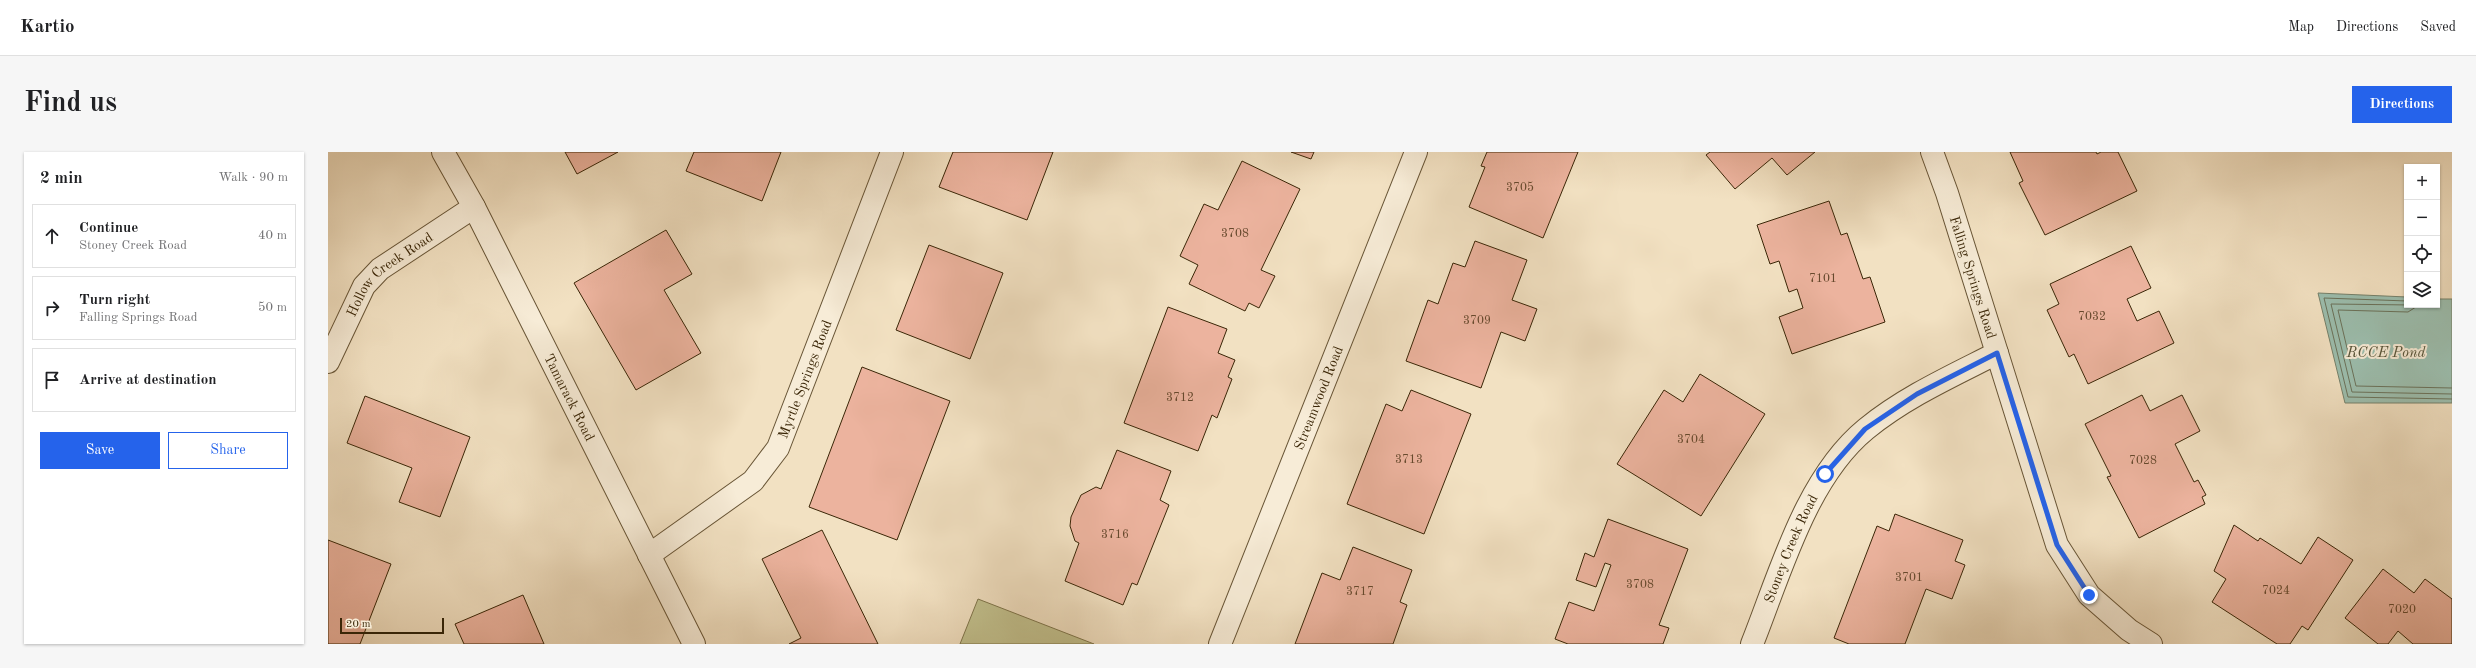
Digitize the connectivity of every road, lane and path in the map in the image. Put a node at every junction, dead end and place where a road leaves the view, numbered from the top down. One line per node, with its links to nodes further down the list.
1 (443, 152): 5 (street, Tamarack Road)
2 (892, 152): 8 (street, Myrtle Springs Road)
3 (1416, 152): 10 (street, Streamwood Road)
4 (1932, 152): 6 (street, Falling Springs Road)
5 (474, 207): 7 (street, Hollow Creek Road); 8 (street, Tamarack Road)
6 (1997, 353): 11 (street, Stoney Creek Road); 12 (street, Falling Springs Road)
7 (328, 362)
8 (649, 555): 9 (street, Tamarack Road)
9 (694, 644)
10 (1220, 644)
11 (1752, 644)
12 (2151, 644)

